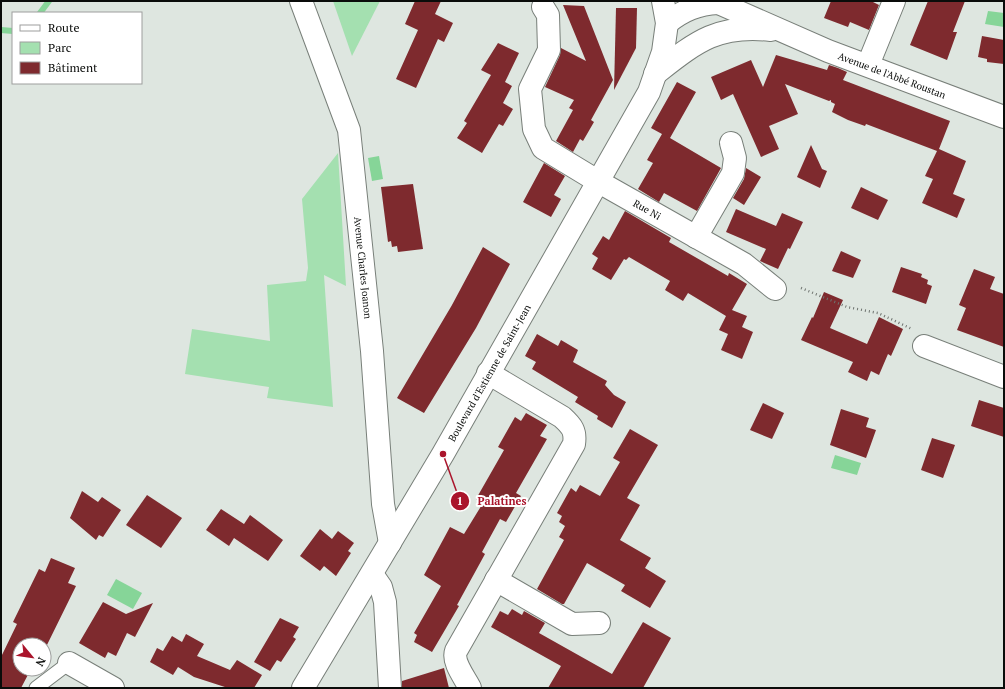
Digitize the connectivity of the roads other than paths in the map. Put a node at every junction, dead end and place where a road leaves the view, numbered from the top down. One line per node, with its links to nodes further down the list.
1 (301, 1): 19 (street, Avenue Charles Joanon)
2 (663, 1): 6 (street, Boulevard d'Estienne de Saint-Jean)
3 (894, 1): 9 (street)
4 (716, 2): 6 (street, Avenue de l'Abbé Roustan); 7 (street, Avenue de l'Abbé Roustan)
5 (543, 7): 13 (street, Rue Ni)
6 (667, 23): 8 (street); 10 (street, Boulevard d'Estienne de Saint-Jean)
7 (780, 31): 8 (street, Avenue de l'Abbé Roustan); 9 (street, Avenue de l'Abbé Roustan)
8 (703, 38): 10 (street, Avenue de l'Abbé Roustan)
9 (868, 65): 11 (street, Avenue de l'Abbé Roustan)
10 (656, 74): 13 (street, Boulevard d'Estienne de Saint-Jean)
11 (1004, 118)
12 (731, 143): 14 (street)
13 (599, 182): 14 (street, Rue Ni); 17 (street, Boulevard d'Estienne de Saint-Jean)
14 (696, 237): 15 (street, Rue Ni)
15 (775, 289)
16 (924, 346): 18 (street)
17 (488, 373): 19 (street, Boulevard d'Estienne de Saint-Jean); 21 (street)
18 (1004, 377)
19 (390, 543): 20 (street, Boulevard d'Estienne de Saint-Jean)
20 (372, 574): 26 (street, Boulevard d'Estienne de Saint-Jean); 27 (street)
21 (496, 580): 22 (street); 28 (street)
22 (599, 623)
23 (69, 663): 24 (lane); 25 (street)
24 (36, 688)
25 (113, 688)
26 (303, 688)
27 (390, 688)
28 (470, 688)

